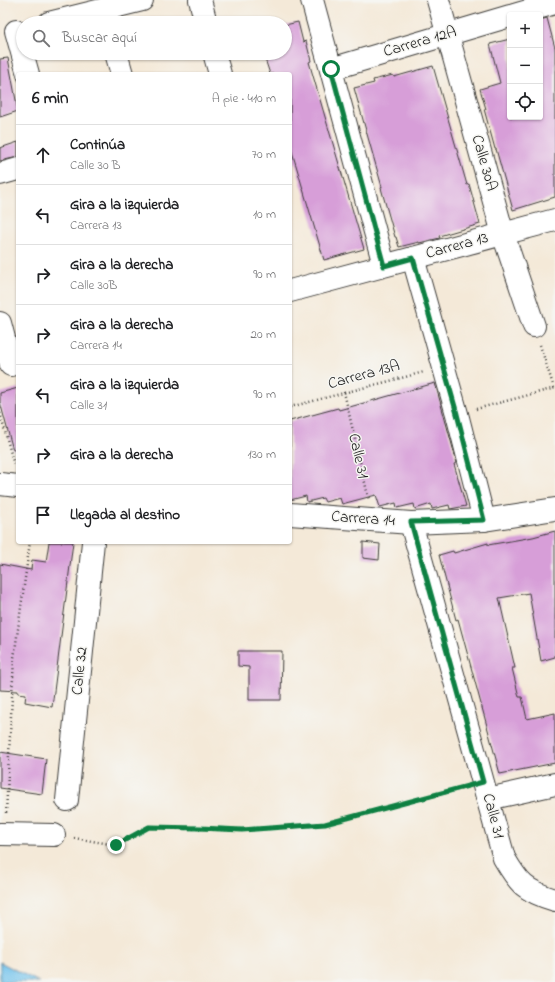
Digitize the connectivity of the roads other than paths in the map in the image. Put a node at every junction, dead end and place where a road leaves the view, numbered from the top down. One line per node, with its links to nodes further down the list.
1 (142, 0): 7 (street)
2 (200, 0): 8 (street)
3 (312, 0): 14 (street)
4 (438, 0): 10 (street, Calle 30A)
5 (555, 3): 6 (street)
6 (524, 12)
7 (106, 16)
8 (204, 16)
9 (507, 17): 10 (street, Carrera 12A)
10 (447, 34): 14 (street, Carrera 12A); 21 (street, Calle 30A)
11 (23, 60): 15 (street)
12 (118, 60): 16 (street)
13 (216, 60): 17 (street)
14 (331, 69): 23 (street)
15 (27, 72)
16 (121, 72)
17 (219, 72)
18 (16, 170): 19 (street)
19 (0, 174)
20 (555, 220): 21 (street, Carrera 13)
21 (503, 234): 22 (street, Carrera 13); 26 (street, Calle 30A)
22 (413, 258): 23 (street, Carrera 13); 30 (street)
23 (384, 266): 24 (street, Carrera 13)
24 (292, 290)
25 (0, 323): 27 (street)
26 (534, 326)
27 (10, 366)
28 (555, 508): 30 (street, Carrera 14)
29 (292, 514): 31 (street, Carrera 14)
30 (484, 520): 31 (street, Carrera 14)
31 (411, 522): 34 (street, Calle 31)
32 (93, 544): 35 (street, Calle 32)
33 (555, 784): 34 (street)
34 (486, 791): 38 (street, Calle 31)
35 (67, 800)
36 (2, 834): 37 (street)
37 (54, 835)
38 (555, 900)

